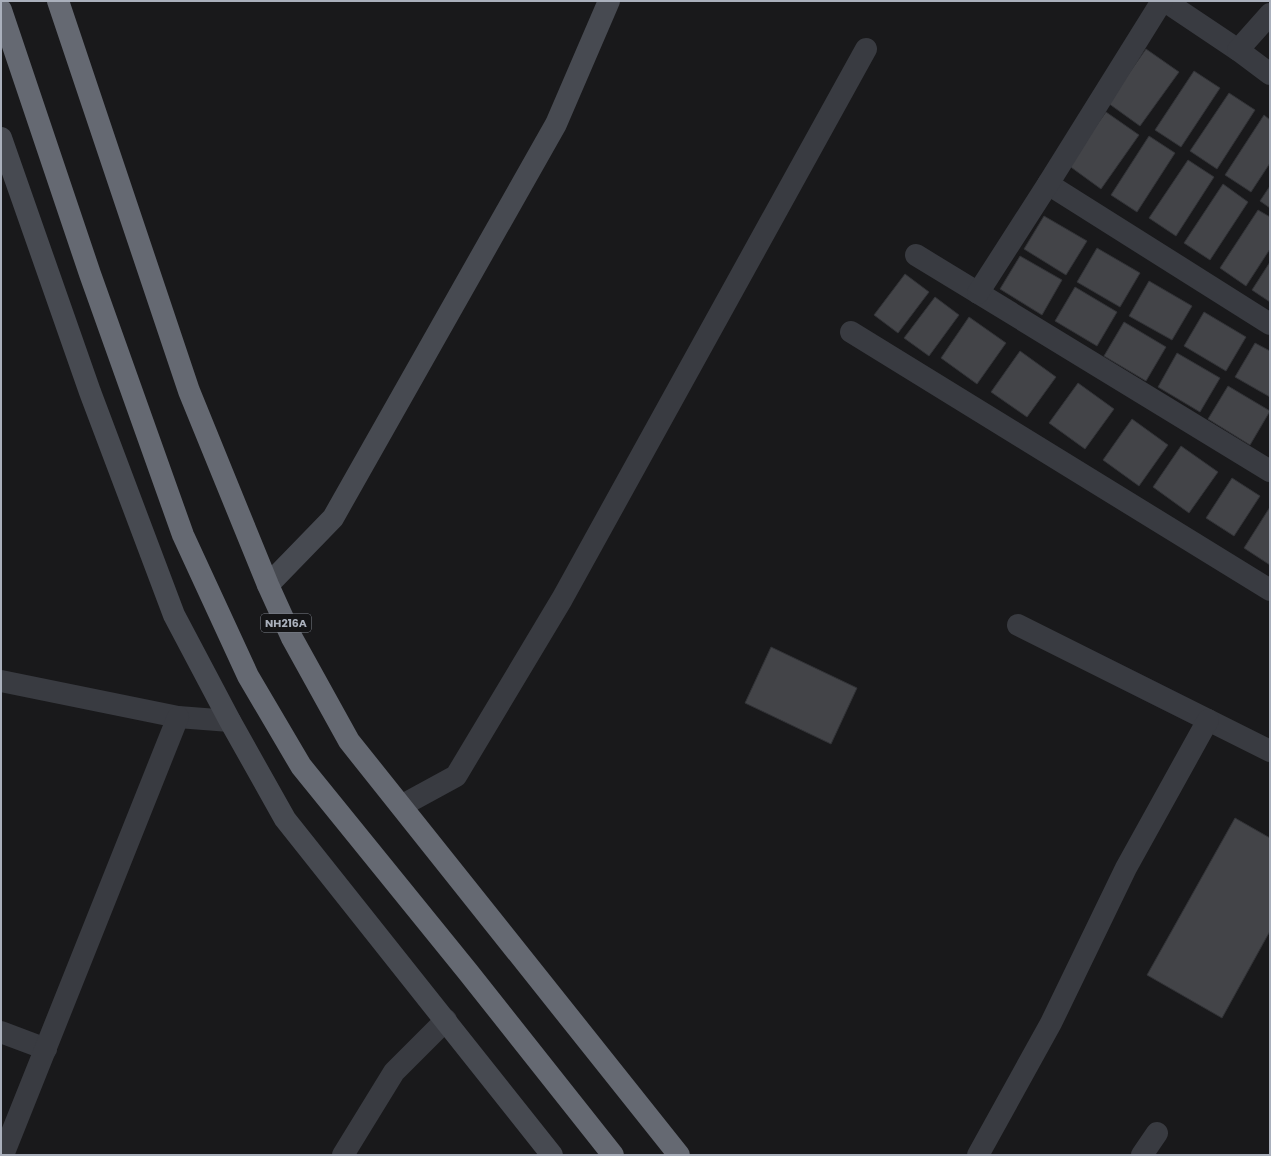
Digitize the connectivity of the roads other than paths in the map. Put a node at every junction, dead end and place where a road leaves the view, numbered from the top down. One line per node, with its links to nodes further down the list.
1 (58, 1): 16 (highway, NH216A)
2 (609, 1): 16 (street)
3 (1163, 1): 7 (street); 10 (street)
4 (1, 10): 32 (highway)
5 (1270, 14): 7 (street)
6 (866, 49): 24 (street)
7 (1238, 50): 8 (street)
8 (1270, 74)
9 (1, 138): 22 (street)
10 (1048, 184): 12 (street); 13 (street)
11 (916, 255): 12 (street)
12 (978, 292): 15 (street)
13 (1270, 324)
14 (851, 332): 17 (street)
15 (1269, 468)
16 (268, 585): 24 (highway, NH216A)
17 (1270, 590)
18 (1018, 625): 21 (street)
19 (1, 681): 20 (street)
20 (178, 717): 22 (street); 27 (street)
21 (1208, 720): 23 (street); 34 (street)
22 (230, 721): 25 (street)
23 (1270, 751)
24 (401, 806): 33 (highway, NH216A)
25 (446, 1020): 30 (street); 31 (street)
26 (1, 1032): 27 (street)
27 (46, 1049): 29 (street)
28 (1157, 1133): 35 (street)
29 (3, 1155)
30 (343, 1155)
31 (552, 1155)
32 (613, 1155)
33 (679, 1155)
34 (978, 1155)
35 (1142, 1155)

